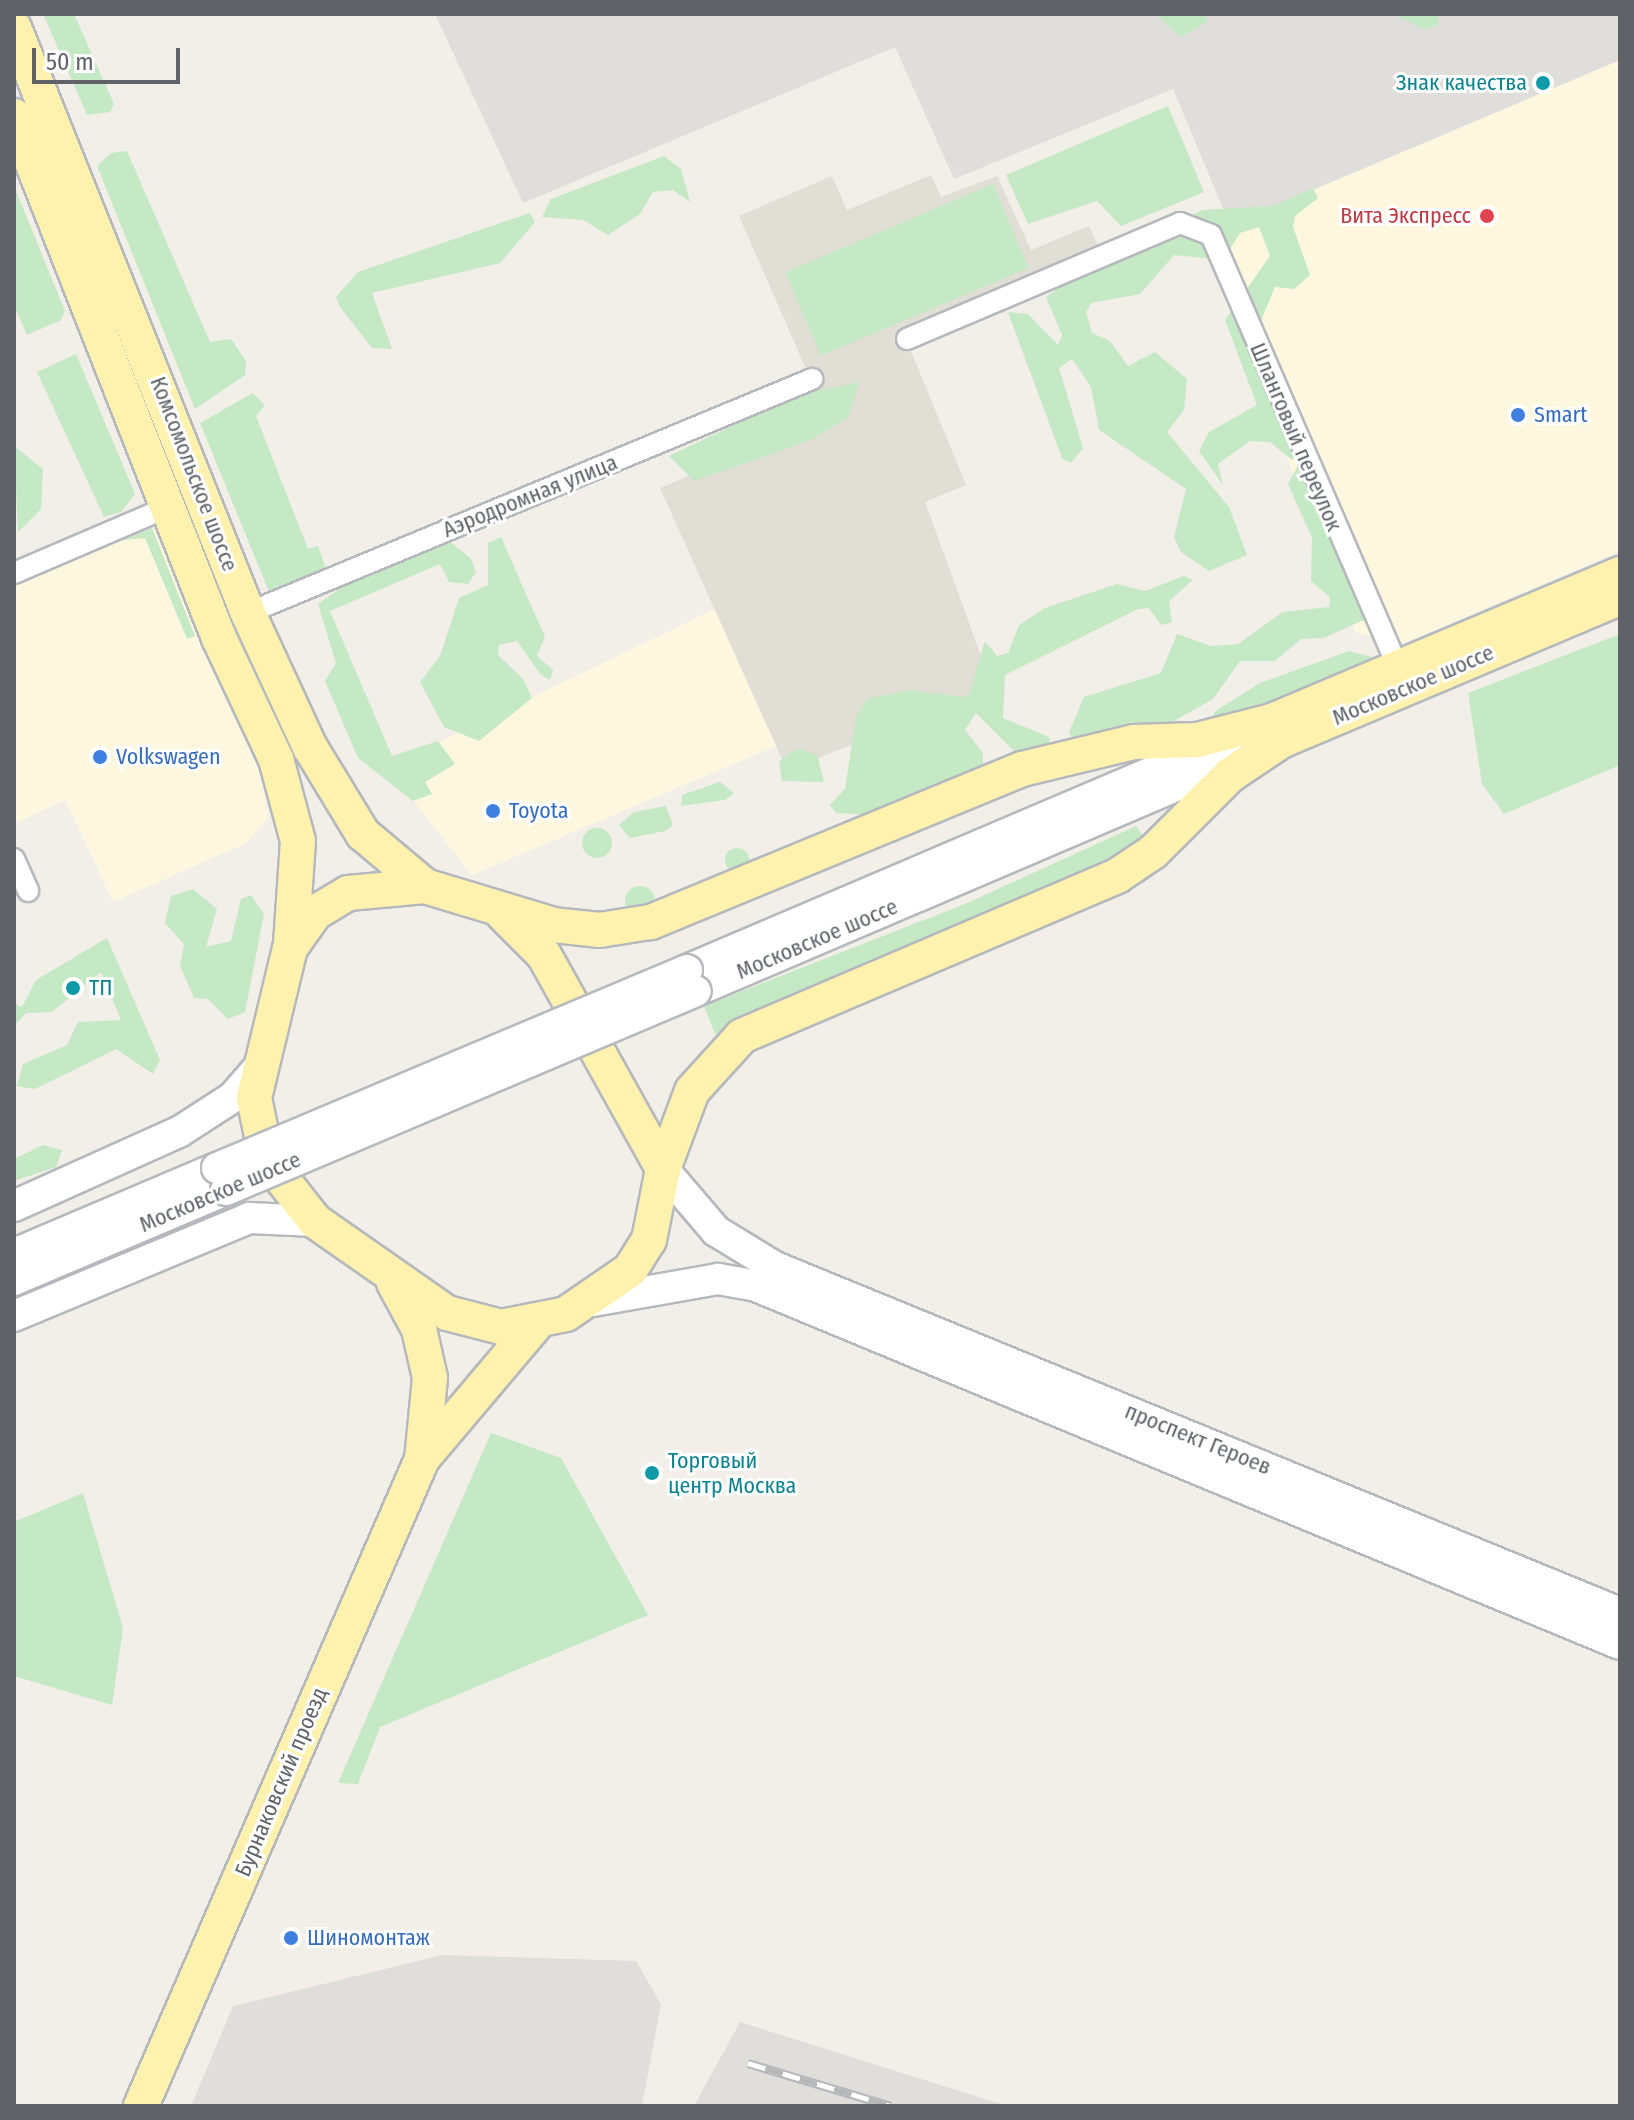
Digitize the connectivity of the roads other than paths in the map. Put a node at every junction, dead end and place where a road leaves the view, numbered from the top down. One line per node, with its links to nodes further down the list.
1 (14, 28): 9 (main road, Комсомольское шоссе)
2 (14, 116): 5 (main road, Комсомольское шоссе)
3 (907, 339): 10 (street, Шланговый переулок)
4 (812, 379): 9 (street, Аэродромная улица)
5 (168, 507): 6 (street); 16 (main road, Комсомольское шоссе)
6 (14, 573)
7 (1620, 574): 10 (main road, Московское шоссе)
8 (1620, 598): 11 (main road, Московское шоссе)
9 (248, 613): 13 (main road, Комсомольское шоссе)
10 (1398, 668): 11 (main road, Московское шоссе)
11 (1276, 731): 15 (main road); 18 (main road); 19 (main road, Московское шоссе, bridge)
12 (14, 859): 14 (street)
13 (425, 886): 15 (main road); 16 (main road)
14 (28, 891)
15 (496, 909): 18 (main road)
16 (290, 948): 17 (main road)
17 (259, 1067): 20 (main road); 21 (main road)
18 (663, 1169): 25 (main road); 29 (main road, проспект Героев)
19 (222, 1179): 22 (main road, Московское шоссе); 23 (main road, Московское шоссе)
20 (14, 1206)
21 (315, 1221): 24 (main road); 26 (main road)
22 (14, 1254)
23 (14, 1280)
24 (392, 1280): 27 (main road); 28 (main road)
25 (591, 1301): 27 (main road); 30 (main road, проспект Героев)
26 (14, 1316)
27 (536, 1324): 28 (main road)
28 (422, 1459): 31 (main road, Бурнаковский проезд)
29 (1620, 1613)
30 (1620, 1644)
31 (141, 2106)

